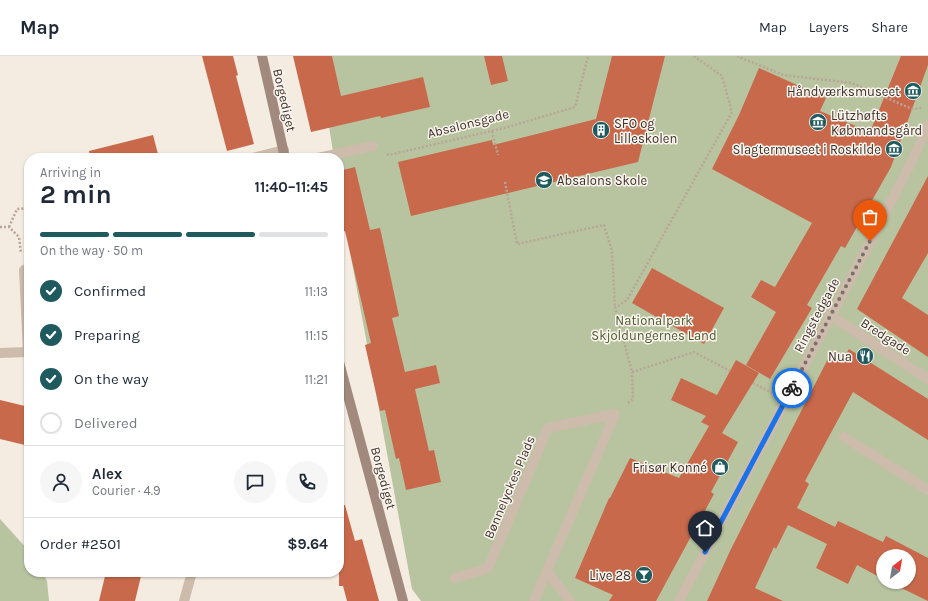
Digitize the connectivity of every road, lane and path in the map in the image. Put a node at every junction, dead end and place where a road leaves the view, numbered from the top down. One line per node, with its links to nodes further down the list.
1 (262, 56): 9 (main road, Borgediget)
2 (588, 56): 7 (path, Absalonsgade)
3 (694, 56): 17 (path)
4 (736, 56): 5 (path)
5 (928, 108)
6 (928, 125): 18 (street, Ringstedgade)
7 (492, 131): 8 (path, Absalonsgade); 11 (path)
8 (373, 146): 10 (street)
9 (284, 153)
10 (341, 153)
11 (498, 156)
12 (505, 182): 17 (path)
13 (24, 208): 15 (path)
14 (0, 227): 15 (path)
15 (8, 227): 16 (path)
16 (24, 270)
17 (615, 308): 22 (path)
18 (830, 315): 23 (street, Bredgade); 26 (street, Ringstedgade)
19 (24, 352): 20 (street)
20 (0, 353)
21 (730, 371): 22 (path)
22 (632, 372): 27 (path)
23 (928, 379)
24 (344, 381): 34 (main road, Borgediget)
25 (753, 383): 26 (path)
26 (785, 401): 37 (street, Ringstedgade)
27 (615, 414): 30 (street); 32 (street, Bønnelyckes Plads)
28 (844, 437): 29 (street)
29 (928, 490)
30 (547, 571): 35 (street); 36 (street)
31 (191, 577): 33 (street)
32 (455, 578)
33 (184, 601)
34 (403, 601)
35 (534, 601)
36 (570, 601)
37 (679, 601)

